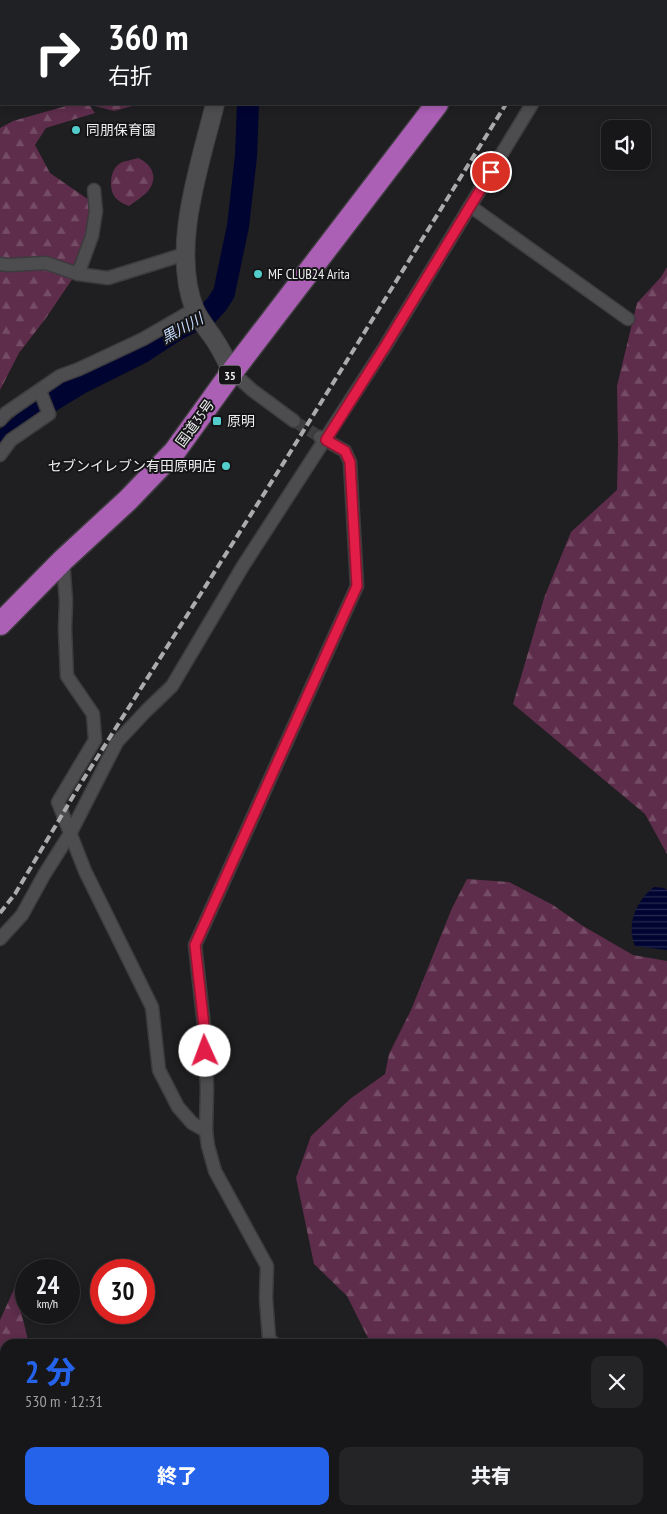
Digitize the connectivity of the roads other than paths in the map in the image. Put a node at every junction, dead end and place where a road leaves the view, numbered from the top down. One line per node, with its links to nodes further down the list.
1 (215, 105): 6 (street)
2 (436, 105): 11 (highway, 国道35号 / 35)
3 (531, 105): 5 (street)
4 (94, 190): 8 (street)
5 (470, 206): 10 (street); 15 (street)
6 (185, 254): 8 (street); 9 (street)
7 (0, 264): 8 (street)
8 (78, 274)
9 (195, 309): 11 (street); 12 (street)
10 (628, 319)
11 (232, 372): 14 (street); 17 (highway, 国道35号 / 35)
12 (40, 391): 13 (street); 16 (street)
13 (0, 420)
14 (294, 421)
15 (323, 438): 19 (street); 21 (street)
16 (0, 455)
17 (63, 560): 18 (highway, 国道35号 / 35); 19 (street)
18 (0, 624)
19 (71, 832): 20 (street); 21 (street)
20 (0, 939)
21 (206, 1132): 22 (street)
22 (270, 1339)

